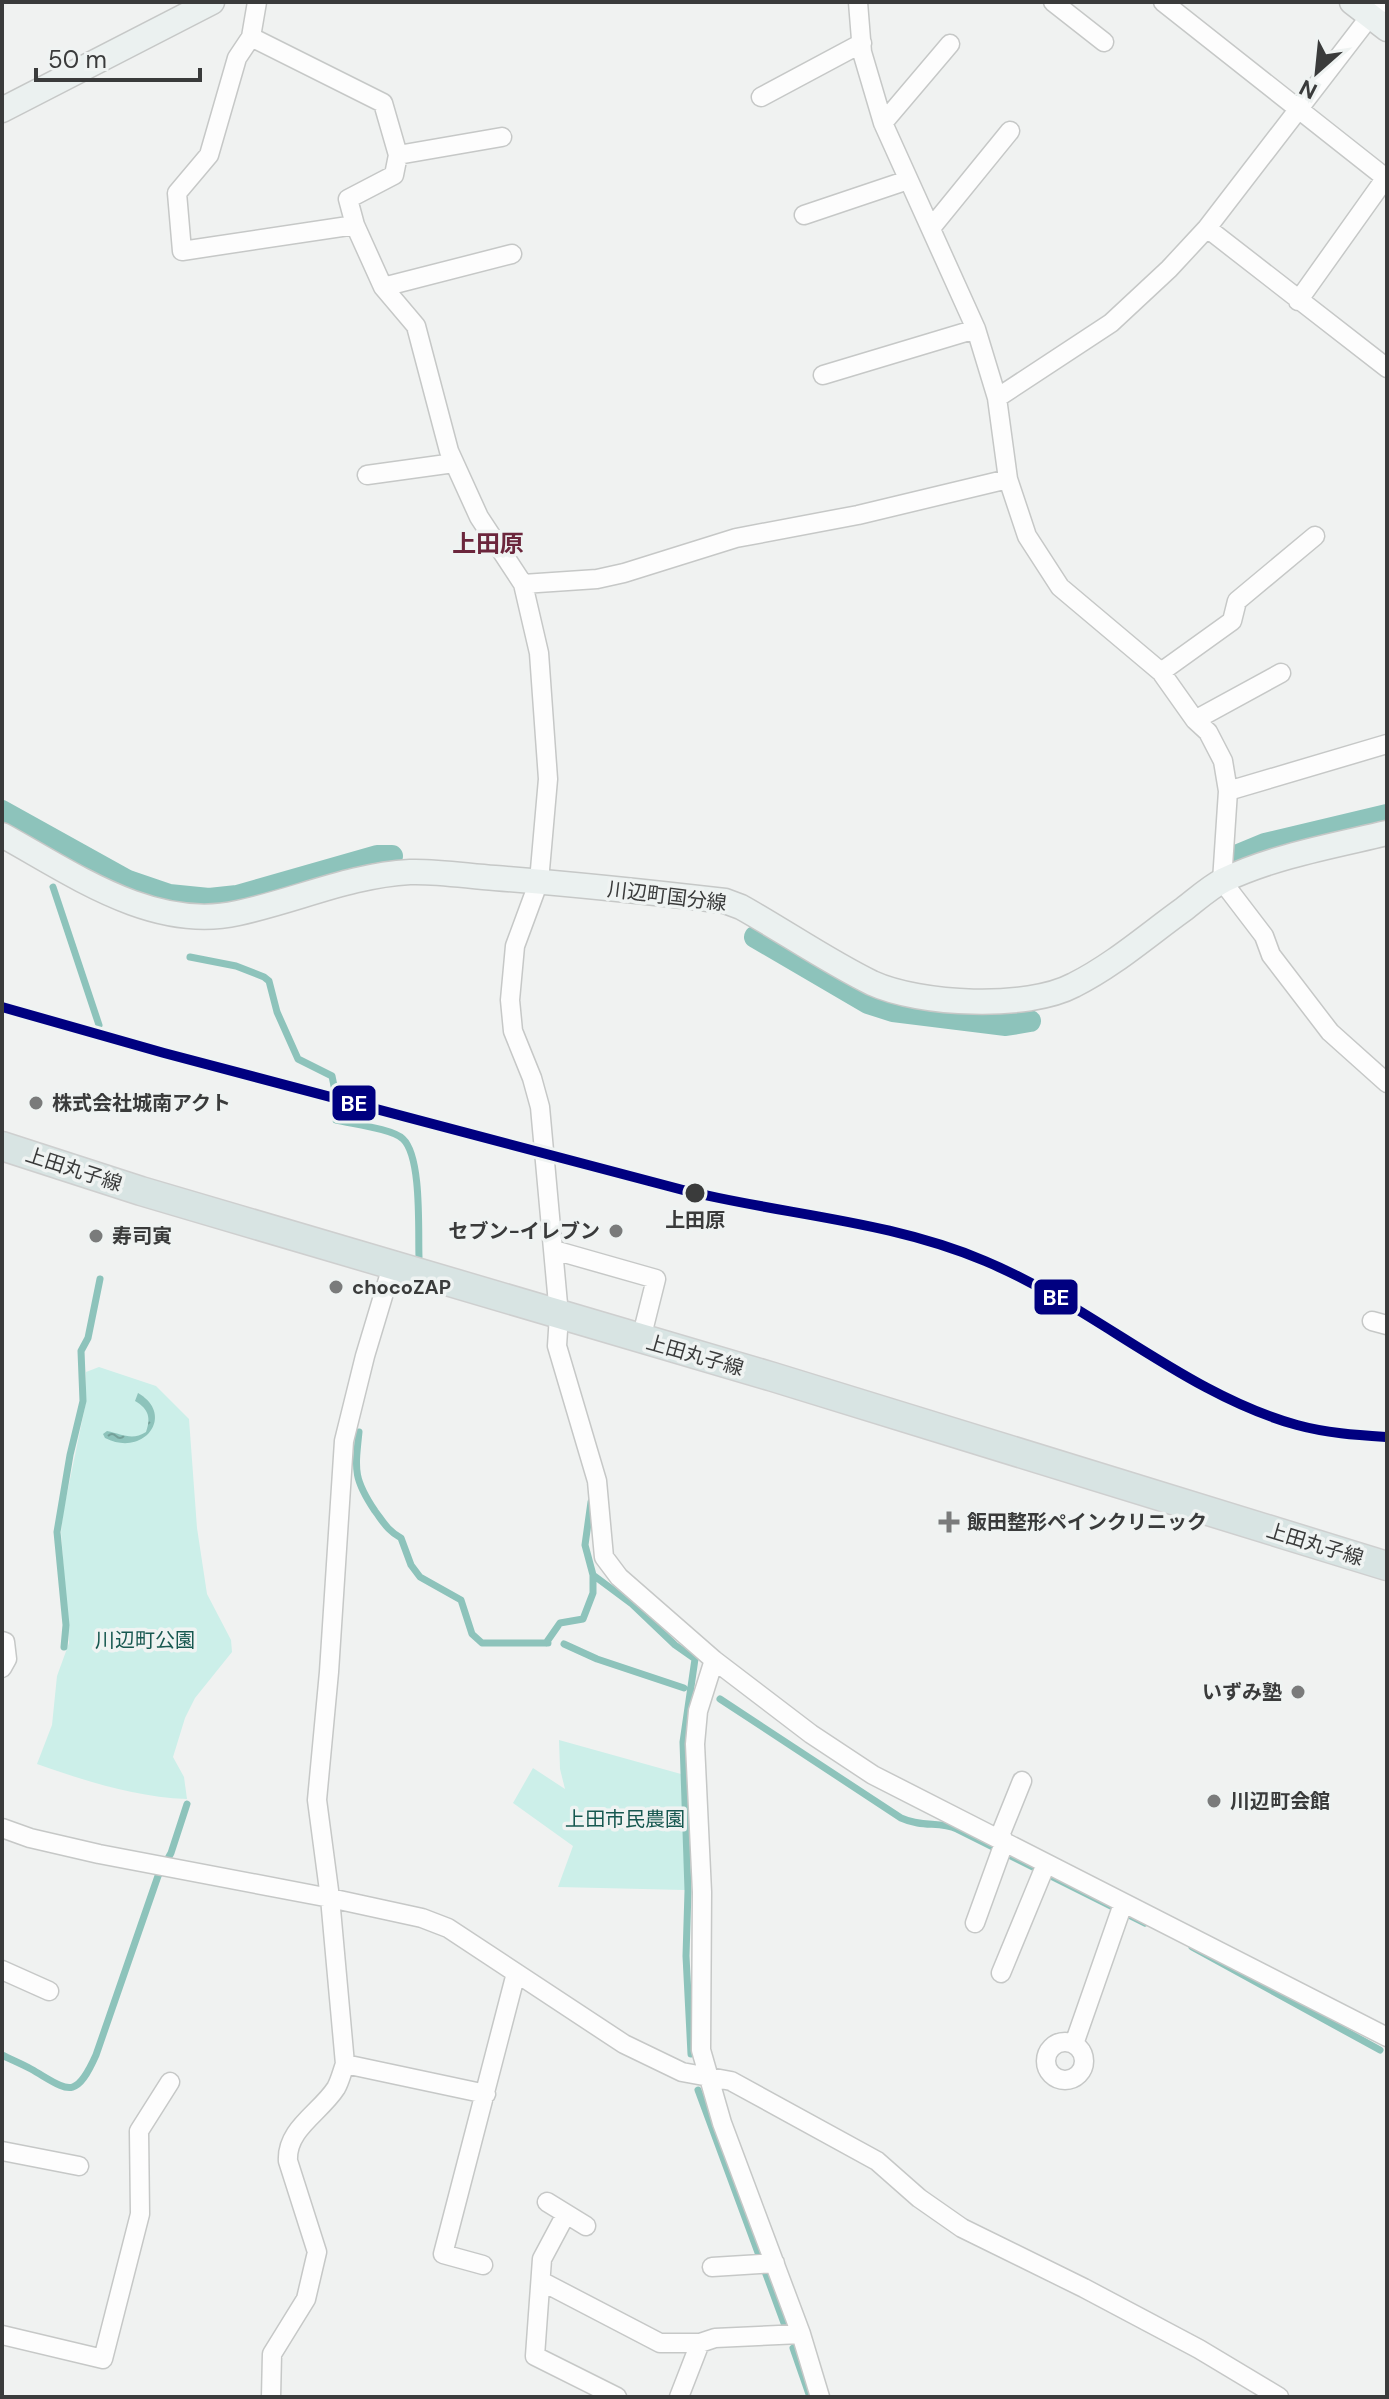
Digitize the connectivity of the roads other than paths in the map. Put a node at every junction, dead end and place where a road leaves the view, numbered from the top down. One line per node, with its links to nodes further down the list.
1 (212, 2): 13 (street)
2 (257, 2): 7 (street)
3 (858, 2): 9 (street)
4 (1053, 2): 8 (street)
5 (1163, 2): 12 (street)
6 (1373, 12): 12 (street)
7 (251, 37): 17 (street); 21 (street)
8 (1104, 42)
9 (862, 43): 11 (street); 14 (street)
10 (950, 44): 14 (street)
11 (761, 97)
12 (1299, 108): 18 (street); 23 (street)
13 (2, 110)
14 (883, 123): 19 (street)
15 (1010, 131): 22 (street)
16 (502, 137): 17 (street)
17 (398, 155): 21 (street)
18 (1387, 178): 26 (street)
19 (908, 180): 20 (street); 22 (street)
20 (804, 215)
21 (355, 225): 25 (street)
22 (931, 228): 27 (street)
23 (1207, 228): 26 (street); 30 (street)
24 (512, 254): 25 (street)
25 (383, 287): 31 (street)
26 (1298, 301): 28 (street)
27 (976, 329): 29 (street); 30 (street)
28 (1386, 365)
29 (823, 375)
30 (997, 398): 33 (street)
31 (454, 463): 32 (street); 35 (street)
32 (367, 475)
33 (1008, 479): 35 (street); 36 (street)
34 (1315, 536): 36 (street)
35 (523, 584): 43 (street)
36 (1161, 672): 38 (street)
37 (1281, 673): 38 (street)
38 (1195, 720): 40 (street)
39 (1387, 744): 40 (street)
40 (1228, 791): 44 (street)
41 (1387, 833): 44 (street, 川辺町国分線)
42 (2, 835): 43 (street, 川辺町国分線)
43 (539, 881): 44 (street, 川辺町国分線); 47 (street)
44 (1222, 881): 45 (street)
45 (1387, 1083)
46 (2, 1146): 48 (main road, 上田丸子線)
47 (554, 1250): 49 (street); 50 (street)
48 (393, 1263): 49 (main road, 上田丸子線); 59 (street)
49 (559, 1315): 50 (main road, 上田丸子線); 53 (street)
50 (641, 1339): 51 (main road, 上田丸子線)
51 (1387, 1566)
52 (2, 1641): 54 (street)
53 (714, 1660): 57 (street); 69 (street)
54 (2, 1668)
55 (1022, 1781): 57 (street)
56 (2, 1828): 59 (street)
57 (1004, 1843): 58 (street); 61 (street)
58 (1046, 1864): 60 (street); 64 (street)
59 (330, 1898): 63 (street); 68 (street)
60 (1121, 1911): 66 (street); 67 (street)
61 (975, 1923)
62 (2, 1970): 65 (street)
63 (516, 1973): 69 (street); 71 (street)
64 (1001, 1973)
65 (49, 1991)
66 (1387, 2037)
67 (1074, 2044)
68 (345, 2064): 71 (street); 84 (street)
69 (708, 2075): 77 (street); 88 (street)
70 (170, 2082): 82 (street)
71 (486, 2094): 78 (street)
72 (2, 2151): 73 (street)
73 (79, 2166)
74 (547, 2202): 75 (street)
75 (566, 2214): 76 (street); 80 (street)
76 (586, 2226)
77 (775, 2263): 79 (street); 81 (street)
78 (483, 2265)
79 (712, 2267)
80 (541, 2281): 83 (street); 85 (street)
81 (801, 2334): 83 (street); 87 (street)
82 (2, 2335)
83 (700, 2343): 86 (street)
84 (271, 2397)
85 (617, 2397)
86 (679, 2397)
87 (820, 2397)
88 (1279, 2397)

